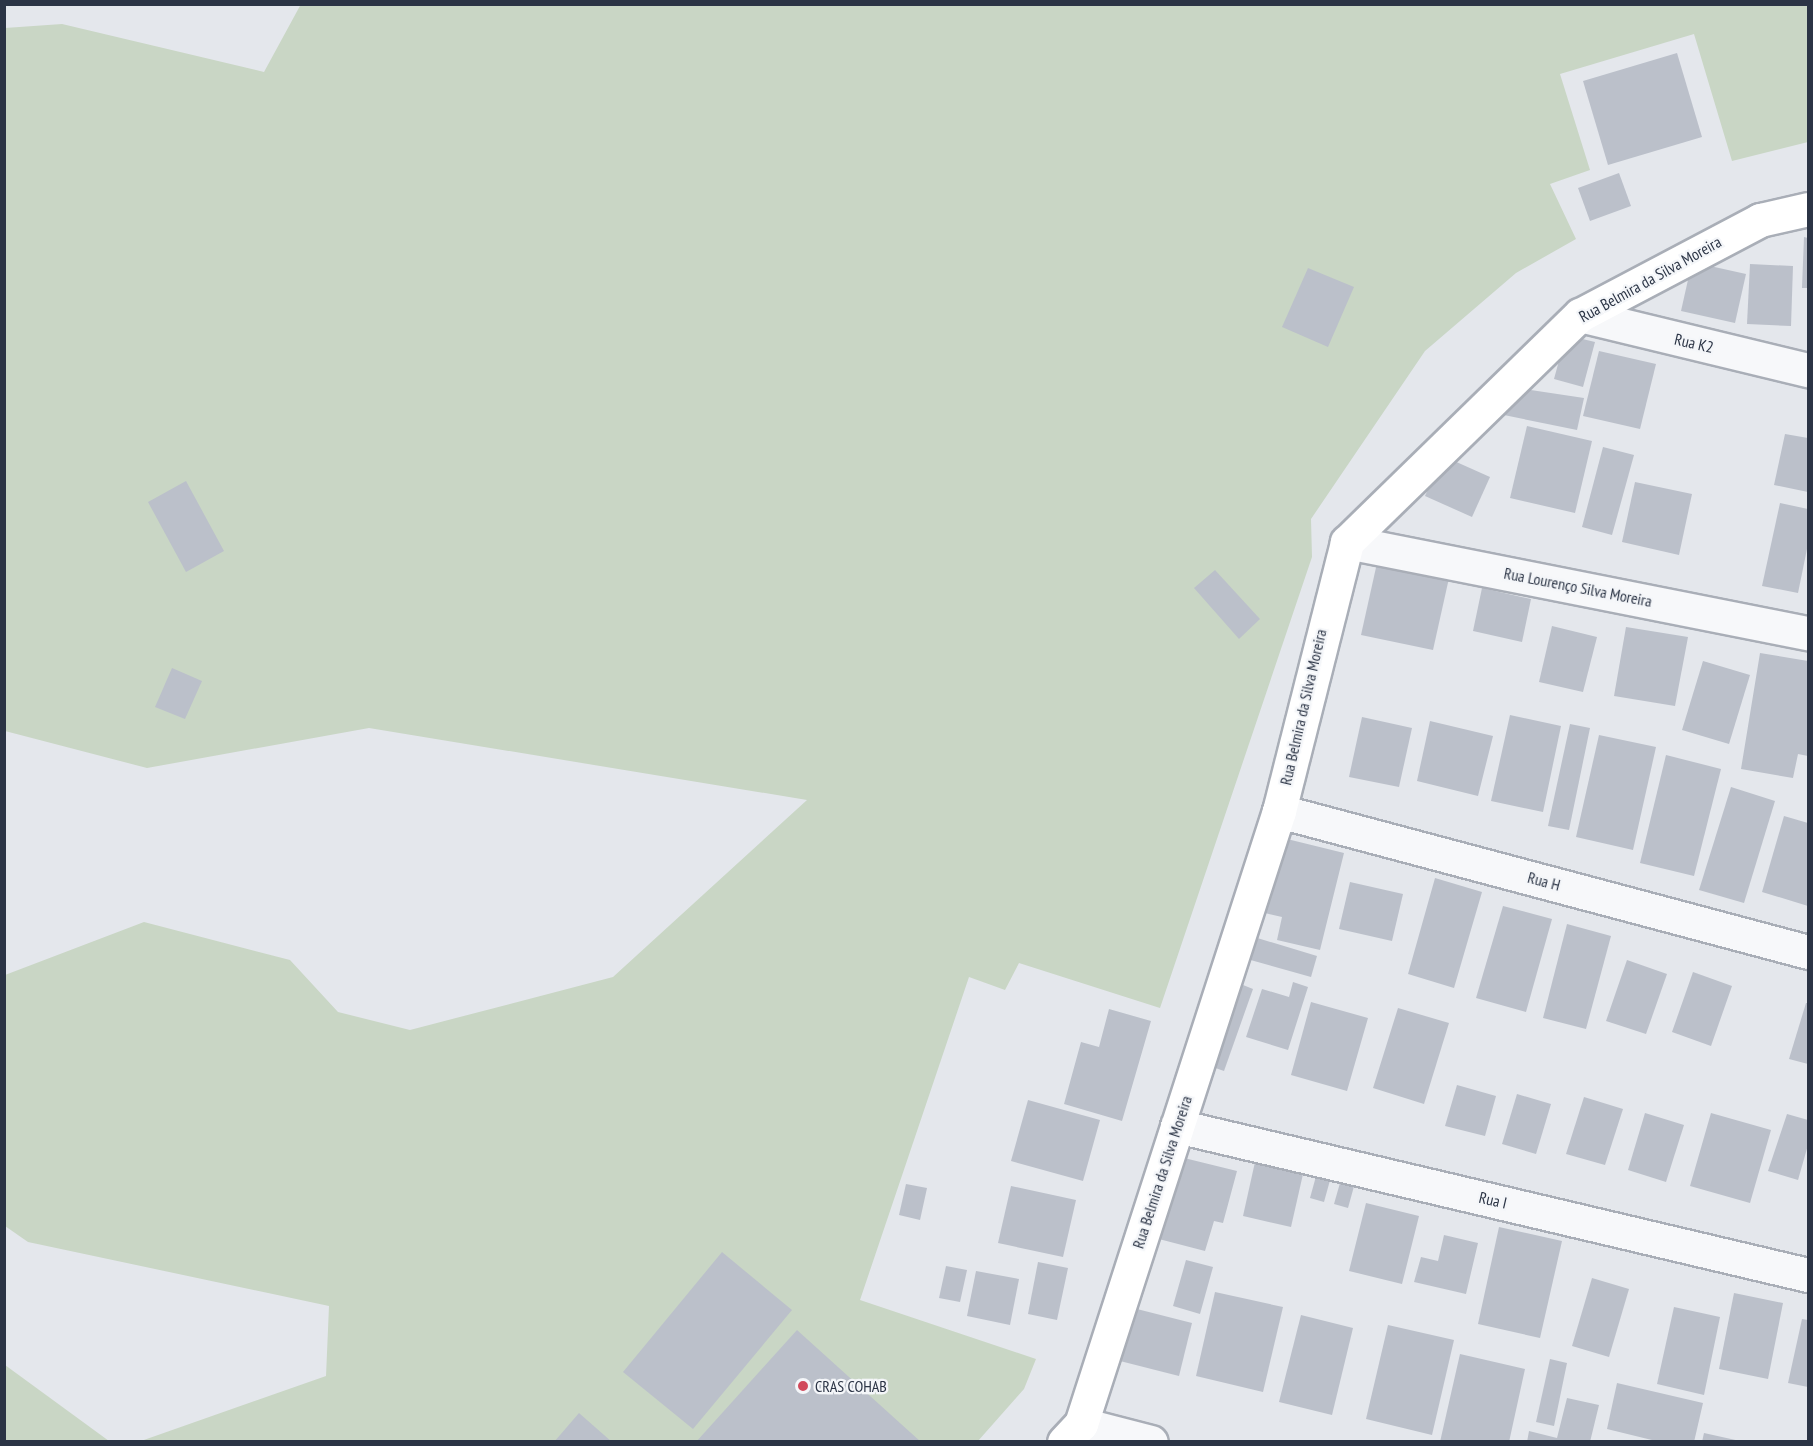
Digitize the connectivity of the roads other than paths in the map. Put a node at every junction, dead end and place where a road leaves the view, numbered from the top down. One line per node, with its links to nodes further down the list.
1 (1809, 209): 2 (main road, Rua Belmira da Silva Moreira)
2 (1580, 315): 3 (street, Rua K2); 4 (main road, Rua Belmira da Silva Moreira)
3 (1809, 370)
4 (1347, 542): 5 (street, Rua Lourenço Silva Moreira); 6 (main road, Rua Belmira da Silva Moreira)
5 (1809, 633)
6 (1279, 811): 7 (street, Rua H); 8 (main road, Rua Belmira da Silva Moreira)
7 (1809, 952)
8 (1177, 1126): 9 (street, Rua I); 10 (main road, Rua Belmira da Silva Moreira)
9 (1809, 1275)
10 (1072, 1433): 11 (street)
11 (1151, 1442)

